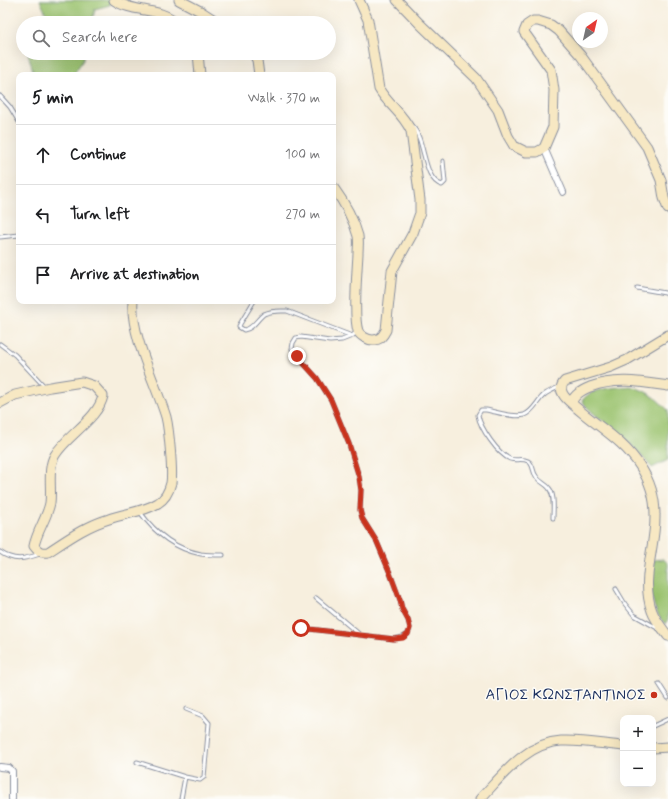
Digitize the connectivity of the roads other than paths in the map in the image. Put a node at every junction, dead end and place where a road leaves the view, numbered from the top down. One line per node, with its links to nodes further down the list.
1 (114, 0): 5 (main road)
2 (179, 0): 6 (main road)
3 (359, 0): 13 (main road)
4 (397, 0): 14 (main road)
5 (167, 16)
6 (208, 16)
7 (199, 60): 9 (main road)
8 (257, 60): 10 (main road)
9 (200, 72)
10 (259, 72)
11 (0, 96): 12 (lane)
12 (16, 117)
13 (406, 121): 15 (lane); 25 (main road)
14 (544, 148): 17 (street); 18 (main road)
15 (444, 161)
16 (336, 191): 25 (main road)
17 (563, 192)
18 (668, 209)
19 (16, 235): 20 (lane)
20 (0, 237)
21 (637, 288): 22 (lane)
22 (668, 295)
23 (133, 304): 33 (main road)
24 (252, 304): 25 (lane)
25 (355, 334): 41 (lane)
26 (668, 335): 28 (main road)
27 (0, 344): 30 (lane)
28 (561, 386): 32 (main road); 34 (lane)
29 (668, 386): 32 (main road)
30 (46, 388): 31 (main road); 36 (main road)
31 (0, 403)
32 (571, 403): 42 (main road)
33 (139, 511): 36 (main road); 37 (lane)
34 (553, 518)
35 (0, 552): 36 (lane)
36 (42, 553)
37 (223, 555)
38 (616, 589): 42 (lane)
39 (316, 598): 41 (lane)
40 (301, 628): 41 (lane)
41 (360, 635)
42 (667, 635)
43 (659, 684): 44 (lane)
44 (668, 698)
45 (186, 709): 53 (lane)
46 (668, 719): 47 (lane)
47 (656, 725)
48 (619, 744): 56 (main road)
49 (668, 747): 50 (main road)
50 (656, 748)
51 (137, 762): 53 (lane)
52 (0, 767): 54 (street)
53 (185, 777): 55 (lane)
54 (12, 799)
55 (182, 799)
56 (480, 799)

